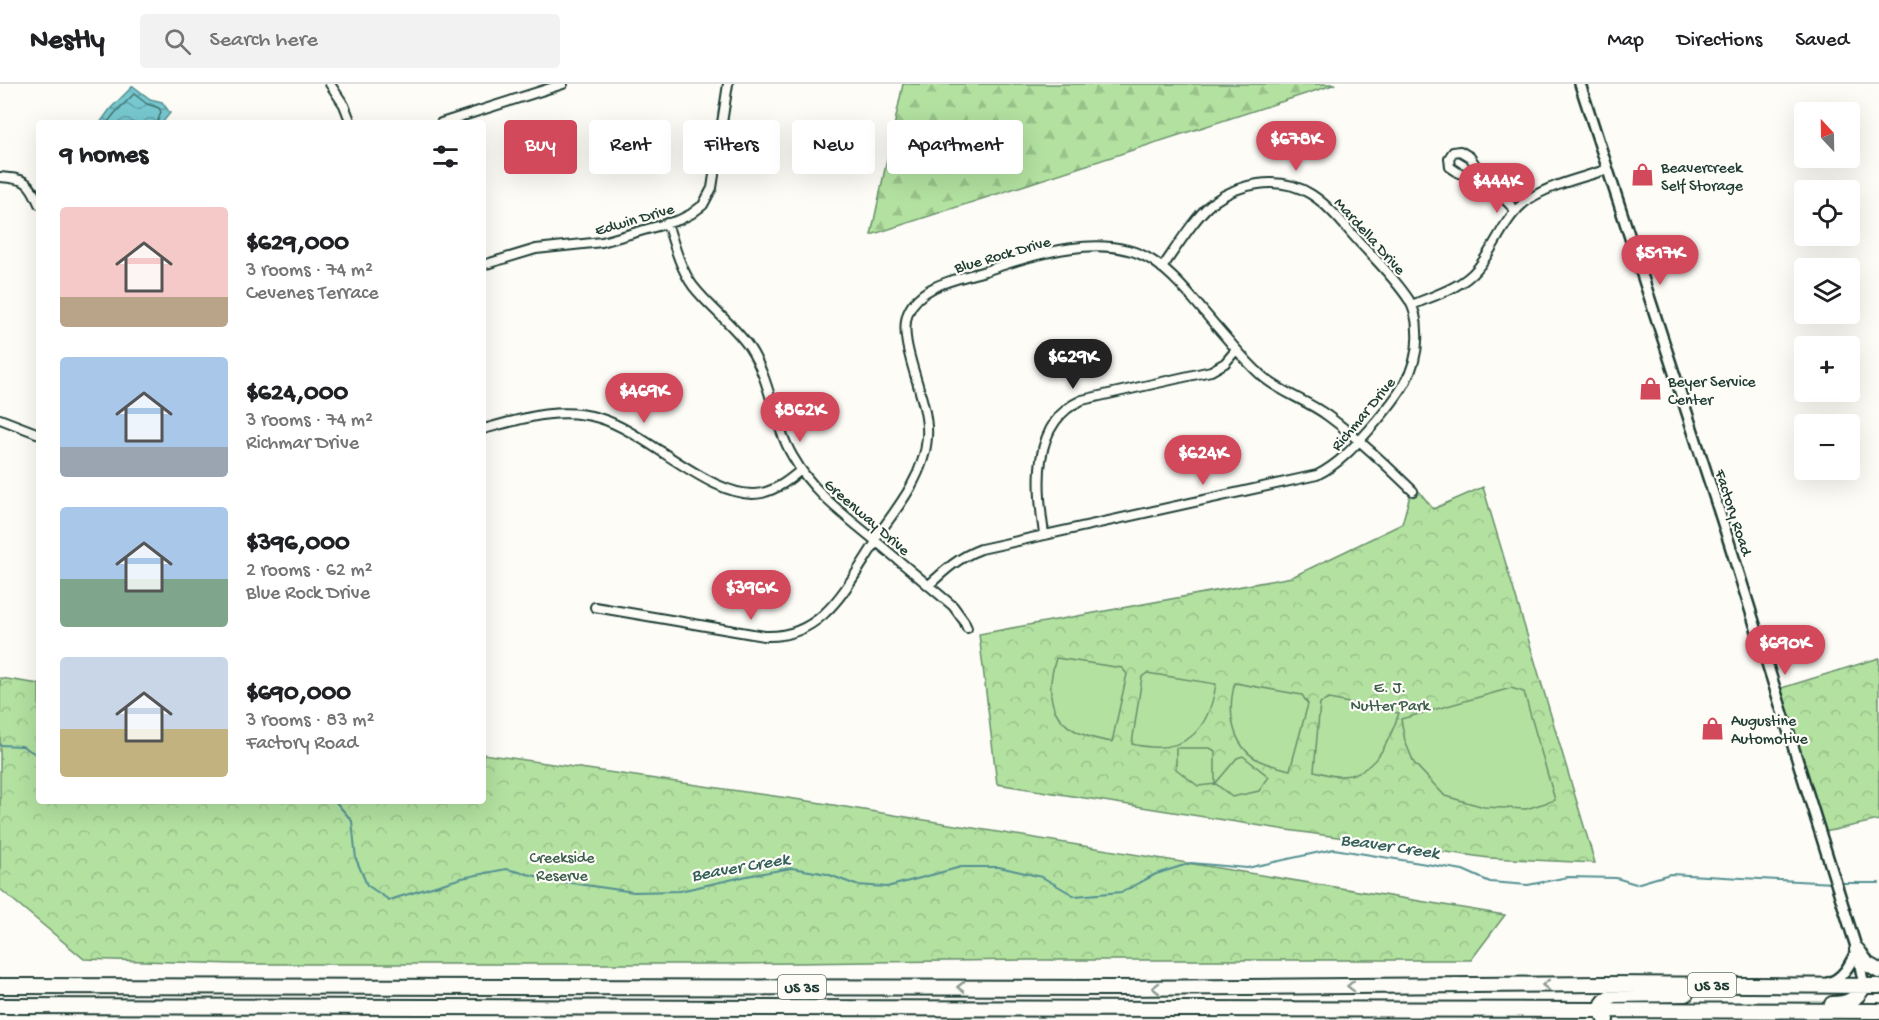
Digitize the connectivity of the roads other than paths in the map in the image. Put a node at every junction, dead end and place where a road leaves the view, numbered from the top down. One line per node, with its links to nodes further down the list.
1 (330, 84): 5 (street)
2 (563, 84): 6 (street)
3 (728, 84): 12 (street, Edwin Drive)
4 (1580, 84): 7 (street, Factory Road)
5 (350, 120)
6 (450, 120)
7 (1608, 169): 11 (street); 28 (street, Factory Road)
8 (0, 177): 10 (street)
9 (1484, 178): 9 (street); 11 (street)
10 (36, 198)
11 (1516, 211): 15 (street)
12 (667, 223): 13 (street, Edwin Drive); 21 (street, Greenway Drive)
13 (486, 264)
14 (1162, 268): 15 (street, Mardella Drive); 16 (street, Blue Rock Drive); 24 (street, Blue Rock Drive)
15 (1412, 305): 20 (street, Richmar Drive)
16 (1236, 350): 20 (street, Blue Rock Drive); 23 (street)
17 (0, 419): 19 (street)
18 (486, 428): 21 (street)
19 (36, 433)
20 (1359, 441): 22 (street, Blue Rock Drive); 23 (street, Richmar Drive)
21 (801, 470): 24 (street, Greenway Drive)
22 (1413, 490)
23 (1044, 534): 25 (street, Richmar Drive)
24 (875, 541): 25 (street, Greenway Drive); 26 (street, Blue Rock Drive)
25 (928, 585): 27 (street, Greenway Drive)
26 (595, 607)
27 (967, 628)
28 (1857, 950): 29 (highway); 31 (street); 32 (street, Factory Road)
29 (1879, 971)
30 (0, 986): 31 (highway, US 35, one-way to 30)
31 (1819, 986): 32 (highway, US 35); 39 (highway)
32 (1864, 986): 33 (highway, US 35); 35 (highway)
33 (1879, 986)
34 (0, 1006): 39 (highway, US 35)
35 (1618, 1010): 36 (highway, US 35); 39 (highway, US 35)
36 (1672, 1011): 37 (highway, US 35); 40 (highway)
37 (1728, 1011): 38 (highway, US 35); 41 (highway)
38 (1878, 1013)
39 (1603, 1015)
40 (1641, 1020)
41 (1852, 1020)

